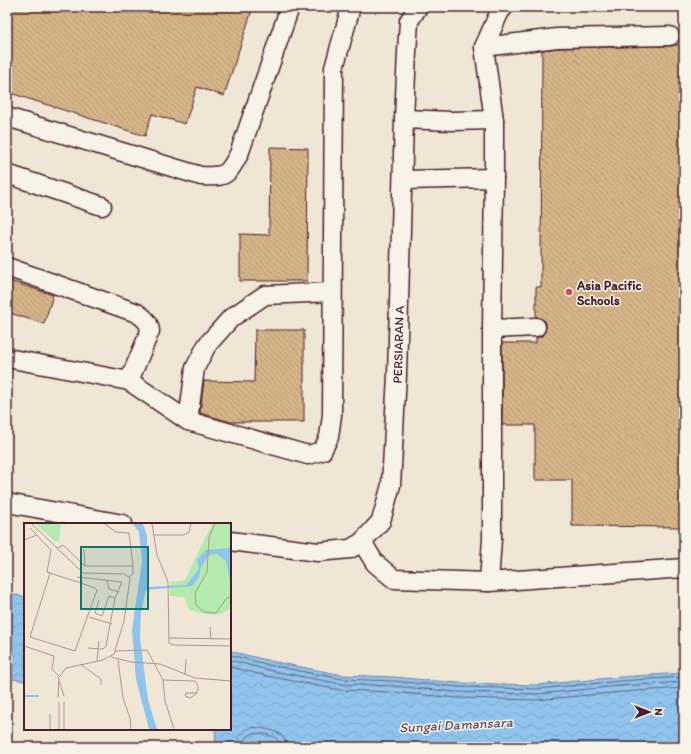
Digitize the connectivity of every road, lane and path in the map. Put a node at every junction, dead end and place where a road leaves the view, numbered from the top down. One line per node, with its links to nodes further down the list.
1 (290, 7): 7 (lane)
2 (351, 7): 15 (lane)
3 (418, 7): 8 (lane, PERSIARAN A)
4 (504, 7): 6 (lane)
5 (670, 36): 6 (lane)
6 (484, 47): 9 (lane)
7 (7, 117)
8 (404, 119): 9 (lane); 12 (lane, PERSIARAN A)
9 (494, 120): 11 (lane)
10 (7, 174): 13 (lane)
11 (494, 178): 12 (lane); 17 (lane)
12 (403, 180): 24 (lane, PERSIARAN A)
13 (102, 206)
14 (7, 267): 19 (lane)
15 (332, 292): 20 (lane); 20 (lane)
16 (536, 327): 17 (lane)
17 (492, 329): 26 (lane)
18 (7, 358): 19 (lane)
19 (129, 381): 20 (lane)
20 (188, 421)
21 (7, 503): 22 (lane)
22 (117, 523)
23 (231, 541): 24 (lane, PERSIARAN A)
24 (362, 542): 26 (lane)
25 (684, 568): 26 (lane)
26 (488, 582)

